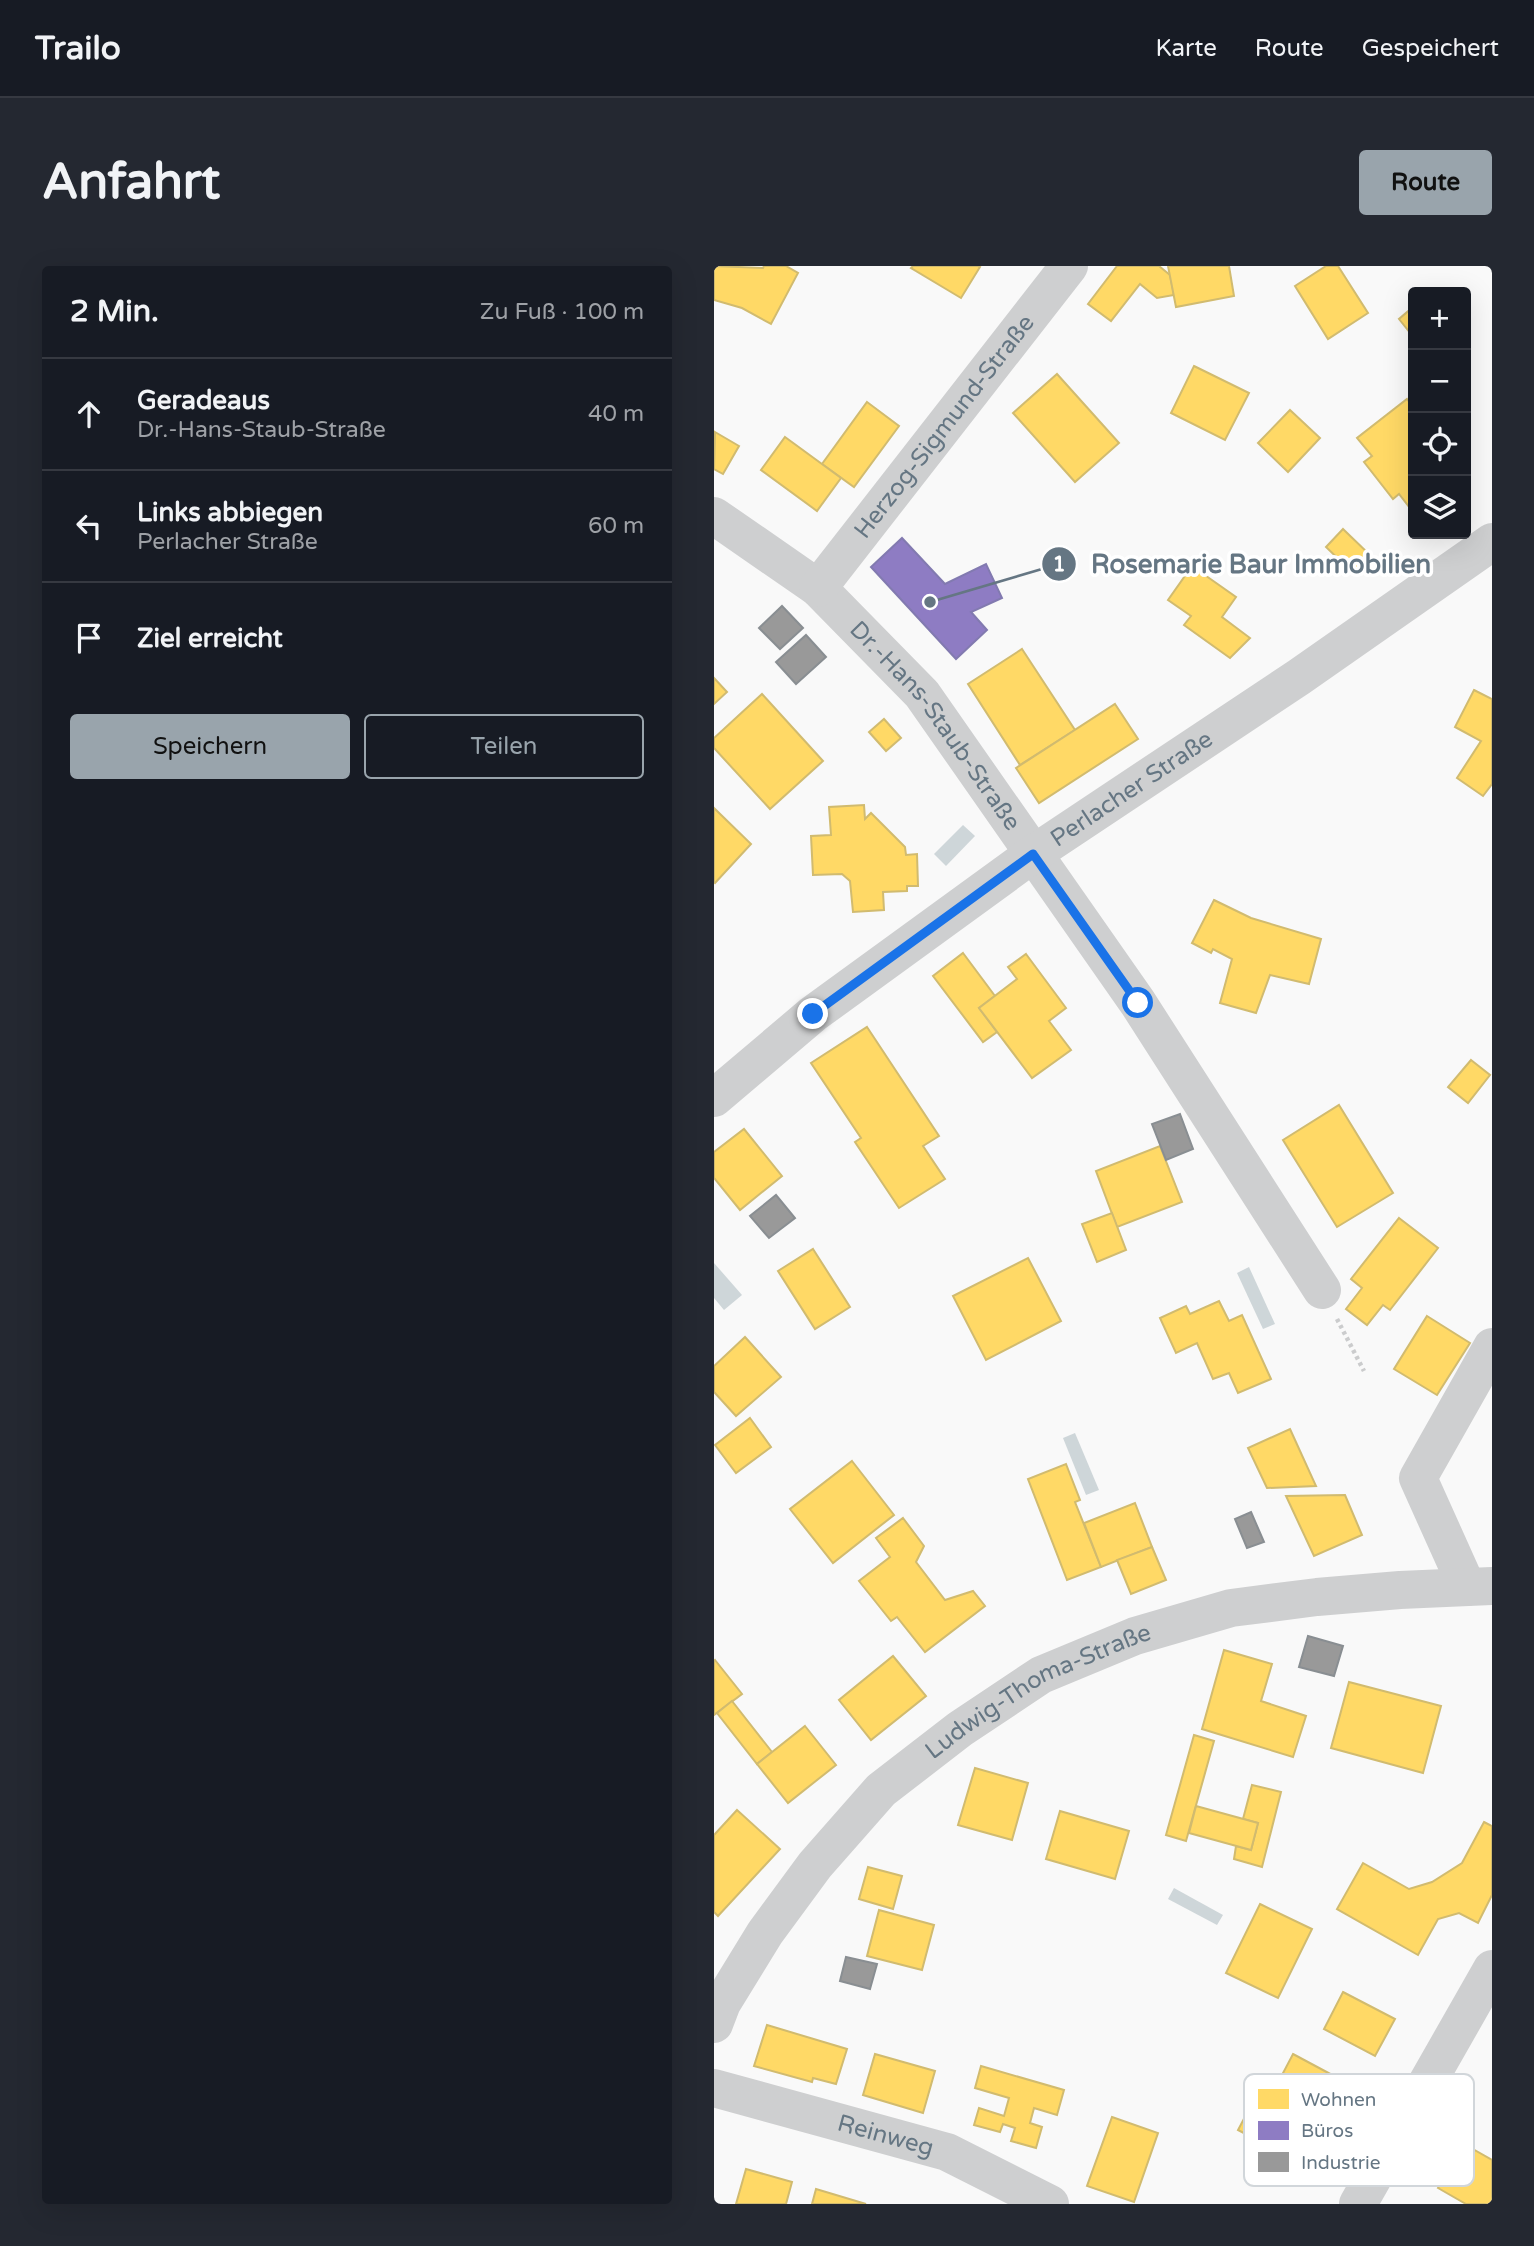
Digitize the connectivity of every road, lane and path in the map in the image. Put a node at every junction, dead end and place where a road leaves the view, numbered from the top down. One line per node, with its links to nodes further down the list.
1 (1069, 266): 4 (street, Herzog-Sigmund-Straße)
2 (714, 516): 4 (street, Dr.-Hans-Staub-Straße)
3 (1492, 542): 5 (street, Perlacher Straße)
4 (818, 589): 5 (street, Dr.-Hans-Staub-Straße)
5 (1033, 854): 6 (street, Perlacher Straße); 7 (street, Dr.-Hans-Staub-Straße)
6 (714, 1098)
7 (1322, 1290): 9 (path)
8 (1492, 1347): 10 (street)
9 (1364, 1371)
10 (1479, 1587): 12 (street, Ludwig-Thoma-Straße)
11 (1492, 1969): 13 (street)
12 (717, 2008)
13 (1432, 2074)
14 (714, 2088): 16 (street, Reinweg)
15 (1368, 2186): 17 (street)
16 (1050, 2204)
17 (1358, 2204)

